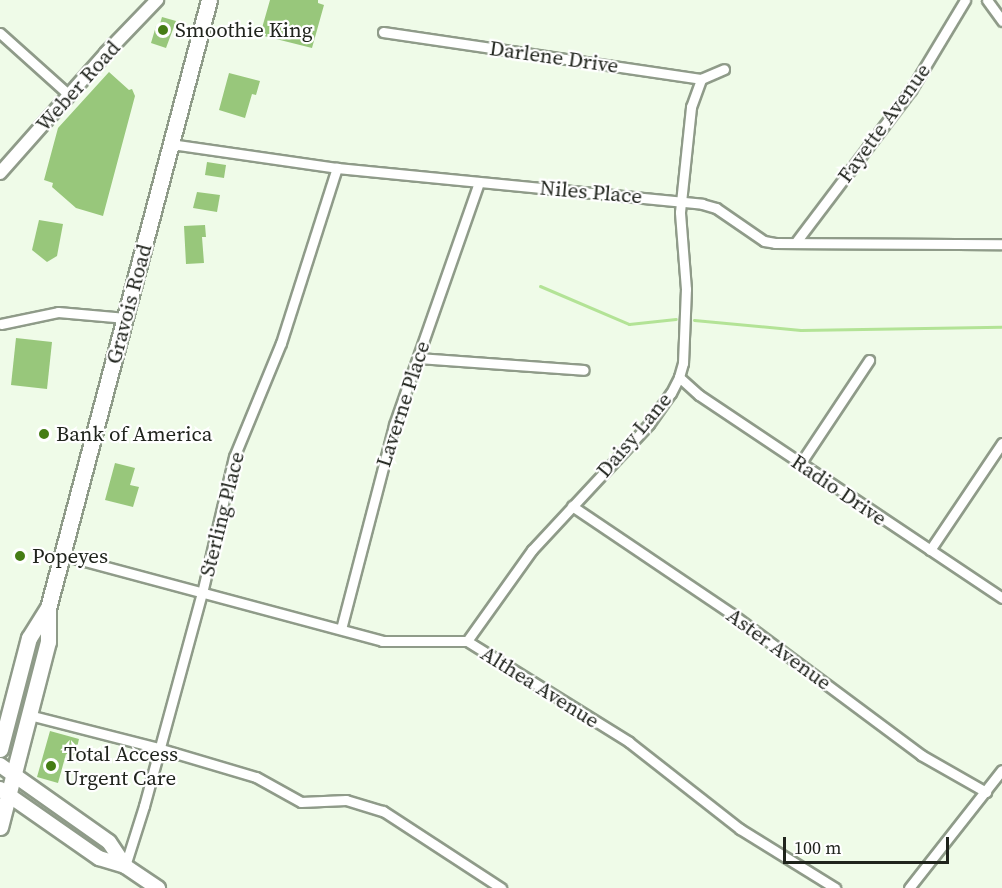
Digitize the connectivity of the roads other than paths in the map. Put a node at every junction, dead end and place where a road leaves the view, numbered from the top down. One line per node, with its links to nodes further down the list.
1 (157, 0): 10 (street, Weber Road)
2 (209, 0): 11 (main road, Gravois Road)
3 (965, 0): 16 (street, Fayette Avenue)
4 (987, 0): 5 (street)
5 (1002, 21)
6 (383, 32): 9 (street, Darlene Drive)
7 (0, 33): 10 (street)
8 (724, 69): 9 (street)
9 (701, 79): 15 (street, Daisy Lane)
10 (69, 95): 13 (street, Weber Road)
11 (171, 144): 12 (street, Niles Place); 20 (main road, Gravois Road)
12 (337, 168): 14 (street, Niles Place); 31 (street, Sterling Place)
13 (0, 173)
14 (478, 182): 15 (street, Niles Place); 22 (street, Laverne Place)
15 (681, 200): 16 (street, Niles Place); 25 (street, Daisy Lane)
16 (796, 242): 17 (street, Niles Place)
17 (1002, 244)
18 (33, 306): 19 (street)
19 (29, 317): 20 (street); 21 (street)
20 (126, 318): 30 (main road, Gravois Road)
21 (1, 324)
22 (418, 358): 24 (street); 34 (street, Laverne Place)
23 (869, 360): 27 (street)
24 (584, 370)
25 (679, 377): 27 (street, Radio Drive); 28 (street, Daisy Lane)
26 (1002, 443): 29 (street)
27 (800, 464): 29 (street, Radio Drive)
28 (572, 506): 35 (street, Daisy Lane); 43 (street, Aster Avenue)
29 (930, 550): 32 (street, Radio Drive)
30 (62, 555): 31 (street, Althea Avenue); 33 (main road, Gravois Road)
31 (202, 593): 34 (street, Althea Avenue); 37 (street, Sterling Place)
32 (1002, 598)
33 (48, 608): 36 (main road, Gravois Road); 38 (main road, Gravois Road)
34 (341, 629): 35 (street, Althea Avenue)
35 (467, 641): 48 (street, Althea Avenue)
36 (29, 715): 37 (street); 41 (main road, Gravois Road)
37 (158, 748): 45 (street, Sterling Place); 47 (street)
38 (0, 749)
39 (0, 765): 41 (main road)
40 (1002, 770): 43 (street)
41 (14, 775): 42 (main road, Gravois Road); 45 (main road)
42 (4, 792): 44 (main road, Gravois Road); 45 (main road)
43 (986, 792): 49 (street)
44 (0, 827)
45 (124, 866): 46 (main road)
46 (158, 888)
47 (501, 888)
48 (835, 888)
49 (909, 888)

